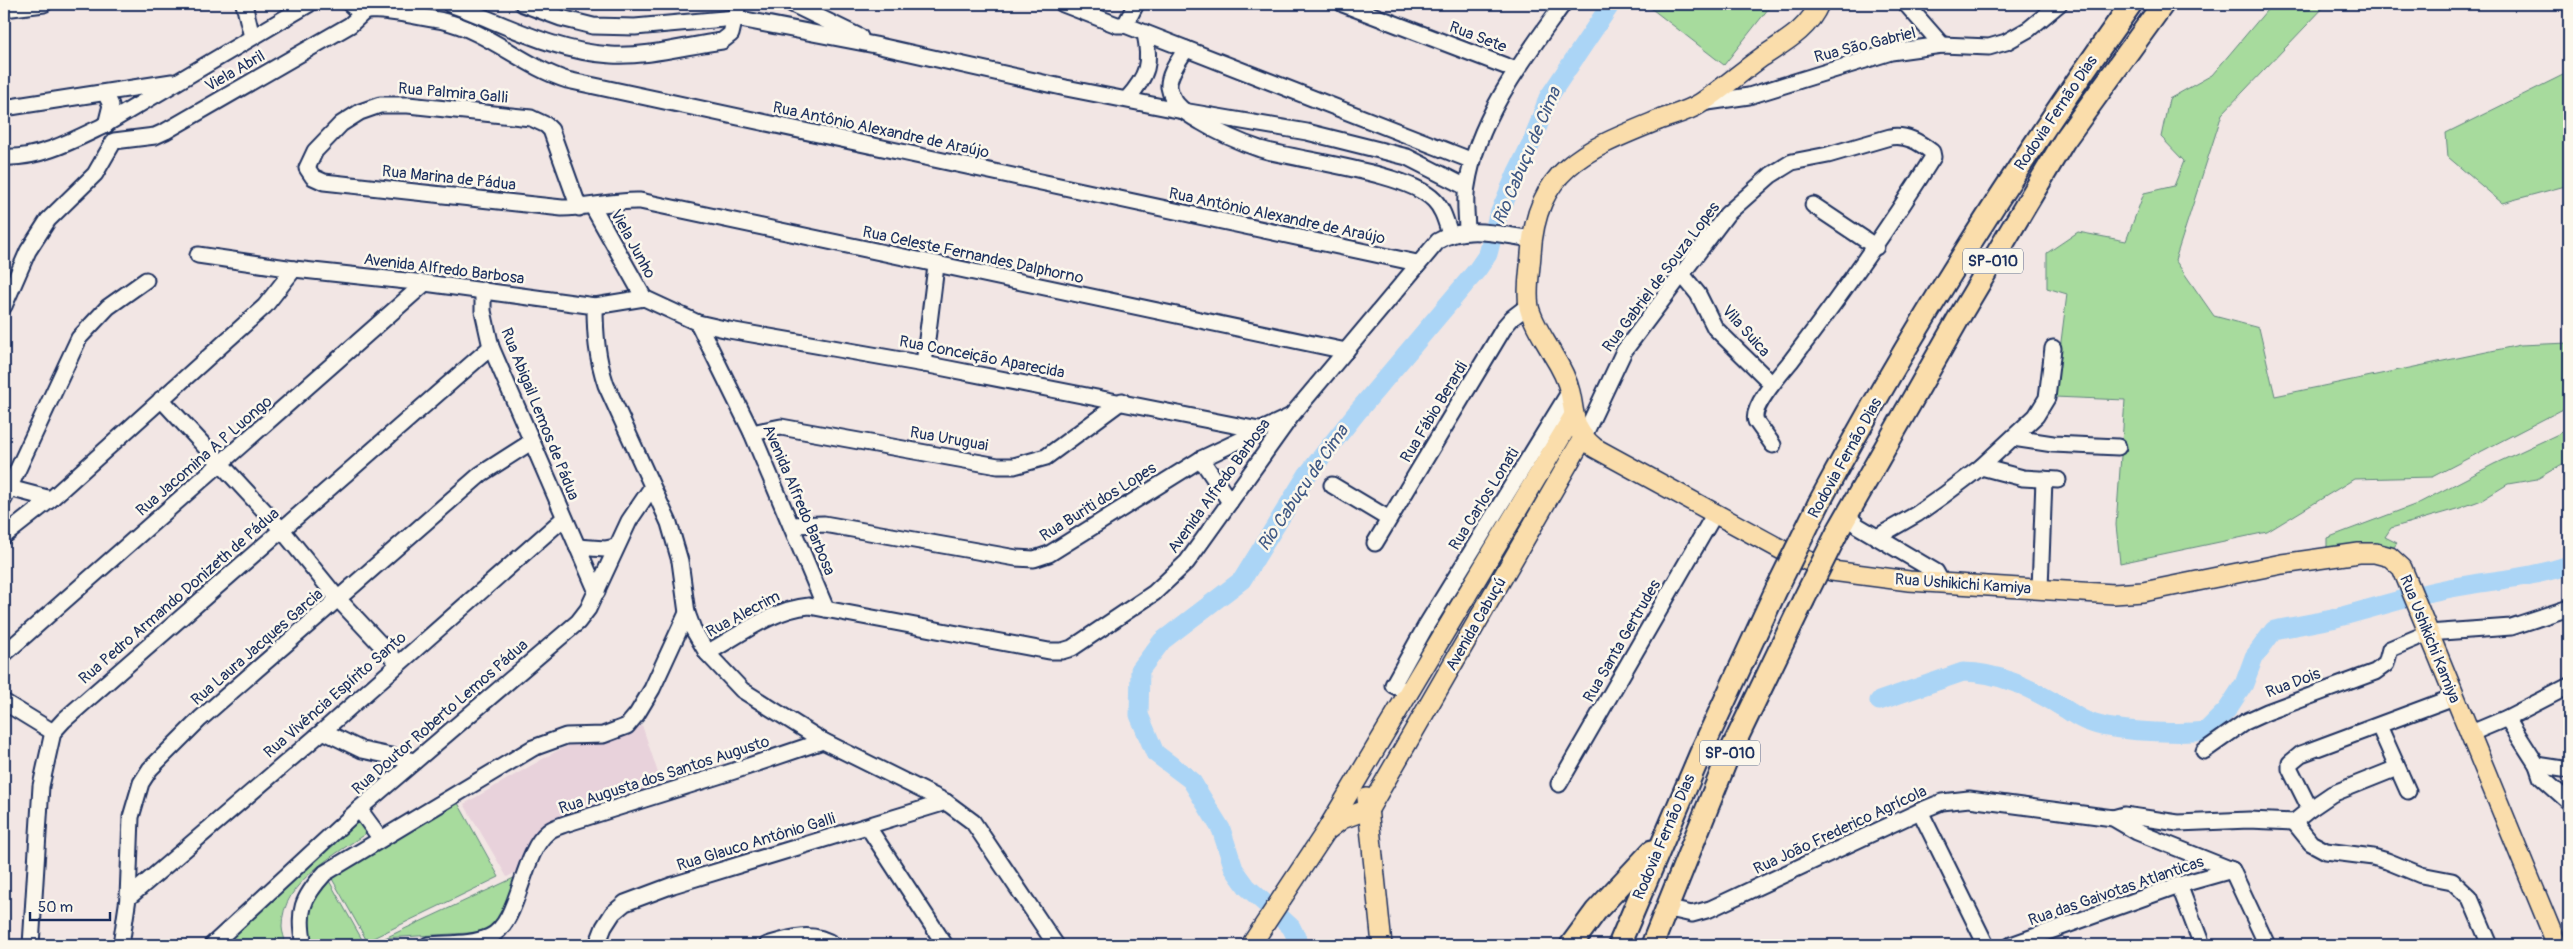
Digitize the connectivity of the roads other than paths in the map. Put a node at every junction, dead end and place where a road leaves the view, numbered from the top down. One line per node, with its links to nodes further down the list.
1 (44, 4): 18 (street)
2 (244, 4): 23 (street)
3 (309, 4): 23 (street)
4 (350, 4): 17 (street, Rua Antônio Alexandre de Araújo)
5 (450, 4): 20 (street)
6 (523, 4): 20 (street)
7 (792, 4): 24 (street)
8 (1063, 4): 21 (street)
9 (1136, 4): 21 (street)
10 (1343, 4): 27 (street, Rua Sete)
11 (1563, 4): 27 (street)
12 (1819, 4): 31 (main road)
13 (1906, 4): 25 (street)
14 (2059, 4): 25 (street, Rua São Gabriel)
15 (2131, 4): 140 (highway, Rodovia Fernão Dias / SP-010, bridge)
16 (2162, 4): 88 (highway, Rodovia Fernão Dias / SP-010)
17 (372, 8): 19 (street, Rua Antônio Alexandre de Araújo); 36 (street, Viela Abril)
18 (4, 9)
19 (401, 9): 48 (street, Rua Antônio Alexandre de Araújo)
20 (736, 11): 24 (street)
21 (1125, 25): 22 (street)
22 (1145, 33): 26 (street); 30 (street)
23 (252, 37): 28 (street)
24 (875, 45): 30 (street)
25 (1942, 45): 31 (street, Rua São Gabriel)
26 (1186, 49): 33 (street); 38 (street)
27 (1516, 70): 38 (street)
28 (176, 81): 29 (street); 34 (street)
29 (105, 93): 32 (street); 34 (street)
30 (1127, 99): 33 (street)
31 (1701, 104): 45 (main road)
32 (4, 108)
33 (1183, 111): 40 (street); 44 (street)
34 (104, 126): 36 (street); 37 (street)
35 (554, 137): 39 (street, Rua Palmira Galli); 42 (street, Viela Junho)
36 (114, 141): 57 (street)
37 (4, 157)
38 (1473, 161): 40 (street)
39 (307, 168): 42 (street, Rua Marina de Pádua)
40 (1466, 187): 43 (street)
41 (1813, 206): 46 (street)
42 (586, 207): 49 (street, Rua Celeste Fernandes Dalphorno); 55 (street, Viela Junho)
43 (1472, 232): 44 (street); 45 (street)
44 (1450, 234): 48 (street, Avenida Alfredo Barbosa)
45 (1532, 239): 56 (main road)
46 (1876, 247): 51 (street, Rua Gabriel de Souza Lopes); 64 (street)
47 (198, 255): 50 (street, Avenida Alfredo Barbosa)
48 (1418, 264): 62 (street, Avenida Alfredo Barbosa)
49 (936, 266): 62 (street, Rua Celeste Fernandes Dalphorno); 63 (street)
50 (294, 270): 53 (street, Avenida Alfredo Barbosa); 66 (street)
51 (1681, 273): 64 (street, Vila Suica); 72 (street, Rua Gabriel de Souza Lopes)
52 (146, 280): 82 (street)
53 (425, 283): 54 (street, Avenida Alfredo Barbosa); 78 (street, Rua Jacomina A P Luongo)
54 (483, 290): 58 (street, Avenida Alfredo Barbosa); 60 (street, Rua Abigail Lemos de Pádua)
55 (644, 298): 58 (street, Avenida Alfredo Barbosa); 59 (street)
56 (1529, 305): 65 (main road); 87 (street, Rua Fábio Berardi)
57 (4, 306)
58 (595, 306): 81 (street)
59 (698, 323): 63 (street, Rua Conceição Aparecida); 71 (street, Avenida Alfredo Barbosa)
60 (491, 347): 74 (street, Rua Abigail Lemos de Pádua); 90 (street, Rua Pedro Armando Donizeth de Pádua)
61 (2053, 348): 73 (street)
62 (1346, 351): 69 (street, Avenida Alfredo Barbosa)
63 (924, 364): 67 (street, Rua Conceição Aparecida)
64 (1772, 384): 75 (street)
65 (1570, 392): 68 (main road); 103 (street, Rua Carlos Lonati)
66 (162, 399): 78 (street); 83 (street)
67 (1122, 401): 70 (street, Rua Conceição Aparecida); 71 (street, Rua Uruguai)
68 (1574, 415): 72 (main road); 104 (main road, Avenida Cabuçú)
69 (1292, 416): 70 (street, Rua Buriti dos Lopes); 84 (street, Avenida Alfredo Barbosa)
70 (1259, 430): 77 (street, Rua Buriti dos Lopes)
71 (752, 433): 89 (street, Avenida Alfredo Barbosa)
72 (1583, 438): 85 (main road, Rua Ushikichi Kamiya); 106 (main road, Avenida Cabuçú)
73 (2013, 438): 76 (street); 79 (street)
74 (531, 442): 86 (street, Rua Abigail Lemos de Pádua); 99 (street, Rua Laura Jacques Garcia)
75 (1773, 445)
76 (2118, 447)
77 (1201, 459): 84 (street); 89 (street, Rua Buriti dos Lopes)
78 (222, 464): 90 (street); 108 (street, Rua Jacomina A P Luongo)
79 (1981, 467): 92 (street); 97 (street)
80 (1332, 485): 87 (street)
81 (652, 487): 95 (street, Rua Doutor Roberto Lemos Pádua); 102 (street)
82 (5, 492): 83 (street)
83 (51, 499): 91 (street)
84 (1230, 502): 101 (street, Avenida Alfredo Barbosa)
85 (1714, 514): 96 (main road, Rua Ushikichi Kamiya); 128 (street, Rua Santa Gertrudes)
86 (564, 518): 94 (street, Rua Abigail Lemos de Pádua); 109 (street, Rua Vivência Espírito Santo)
87 (1389, 519): 93 (street, Rua Fábio Berardi)
88 (1843, 522): 92 (street); 145 (highway, Rodovia Fernão Dias / SP-010, bridge)
89 (791, 525): 101 (street, Avenida Alfredo Barbosa)
90 (282, 530): 99 (street); 117 (street, Rua Pedro Armando Donizeth de Pádua)
91 (4, 536)
92 (1877, 537): 96 (street)
93 (1374, 543)
94 (577, 547): 95 (street); 98 (street, Rua Abigail Lemos de Pádua)
95 (615, 547): 98 (street, Rua Doutor Roberto Lemos Pádua)
96 (1942, 583): 97 (main road, Rua Ushikichi Kamiya)
97 (2040, 589): 105 (main road, Rua Ushikichi Kamiya)
98 (596, 592): 122 (street, Rua Doutor Roberto Lemos Pádua)
99 (339, 600): 109 (street); 144 (street, Rua Laura Jacques Garcia)
100 (2569, 608): 105 (street)
101 (826, 609): 107 (street, Rua Alecrim)
102 (687, 613): 107 (street); 141 (street)
103 (1427, 624): 104 (street); 111 (street, Rua Carlos Lonati)
104 (1446, 629): 106 (street); 111 (main road, Avenida Cabuçú)
105 (2428, 633): 112 (main road, Rua Ushikichi Kamiya); 120 (street, Rua Dois)
106 (1468, 639): 123 (main road, Avenida Cabuçú)
107 (706, 653): 119 (street)
108 (4, 654)
109 (398, 663): 116 (street, Rua Vivência Espírito Santo)
110 (2569, 686): 114 (street)
111 (1409, 693): 121 (main road, Avenida Cabuçú)
112 (2454, 697): 115 (street); 118 (main road, Rua Ushikichi Kamiya)
113 (4, 702): 117 (street)
114 (2507, 718): 118 (street); 124 (street)
115 (2379, 726): 125 (street); 134 (street)
116 (323, 731): 122 (street); 144 (street, Rua Vivência Espírito Santo)
117 (53, 732): 146 (street)
118 (2469, 734): 166 (main road, Rua Ushikichi Kamiya)
119 (823, 741): 131 (street); 150 (street, Rua Augusta dos Santos Augusto)
120 (2204, 750)
121 (1374, 751): 123 (main road); 126 (main road, Avenida Cabuçú)
122 (415, 761): 133 (street, Rua Doutor Roberto Lemos Pádua)
123 (1396, 763): 130 (main road, Avenida Cabuçú)
124 (2537, 765): 127 (street); 132 (street)
125 (2398, 768): 129 (street); 134 (street)
126 (1363, 770): 130 (main road); 139 (main road, Avenida Cabuçú)
127 (2569, 770)
128 (1559, 784)
129 (2408, 791)
130 (1371, 798): 139 (main road); 157 (main road)
131 (946, 802): 138 (street, Rua Glauco Antônio Galli); 155 (street)
132 (2569, 802)
133 (359, 809): 141 (street); 148 (street, Rua Doutor Roberto Lemos Pádua)
134 (2310, 809): 137 (street)
135 (1920, 811): 136 (street, Rua João Frederico Agrícola); 145 (street, Rua João Frederico Agrícola); 161 (street)
136 (2113, 818): 137 (street); 142 (street, Rua João Frederico Agrícola)
137 (2294, 822): 165 (street)
138 (868, 827): 151 (street, Rua Glauco Antônio Galli); 154 (street)
139 (1324, 833): 156 (main road, Avenida Cabuçú)
140 (1666, 833): 158 (highway); 159 (highway, Rodovia Fernão Dias / SP-010)
141 (381, 839): 149 (street)
142 (2232, 870): 143 (street, Rua das Gaivotas Atlanticas); 164 (street)
143 (2179, 885): 162 (street, Rua das Gaivotas Atlanticas); 163 (street)
144 (128, 898): 147 (street, Rua Laura Jacques Garcia)
145 (1665, 908): 160 (highway, Rodovia Fernão Dias / SP-010)
146 (31, 945)
147 (121, 945)
148 (212, 945)
149 (304, 945)
150 (428, 945)
151 (597, 945)
152 (767, 945): 153 (street)
153 (834, 945)
154 (945, 945)
155 (1056, 945)
156 (1251, 945)
157 (1382, 945)
158 (1570, 945)
159 (1619, 945)
160 (1652, 945)
161 (1986, 945)
162 (2012, 945)
163 (2202, 945)
164 (2268, 945)
165 (2490, 945)
166 (2558, 945)

